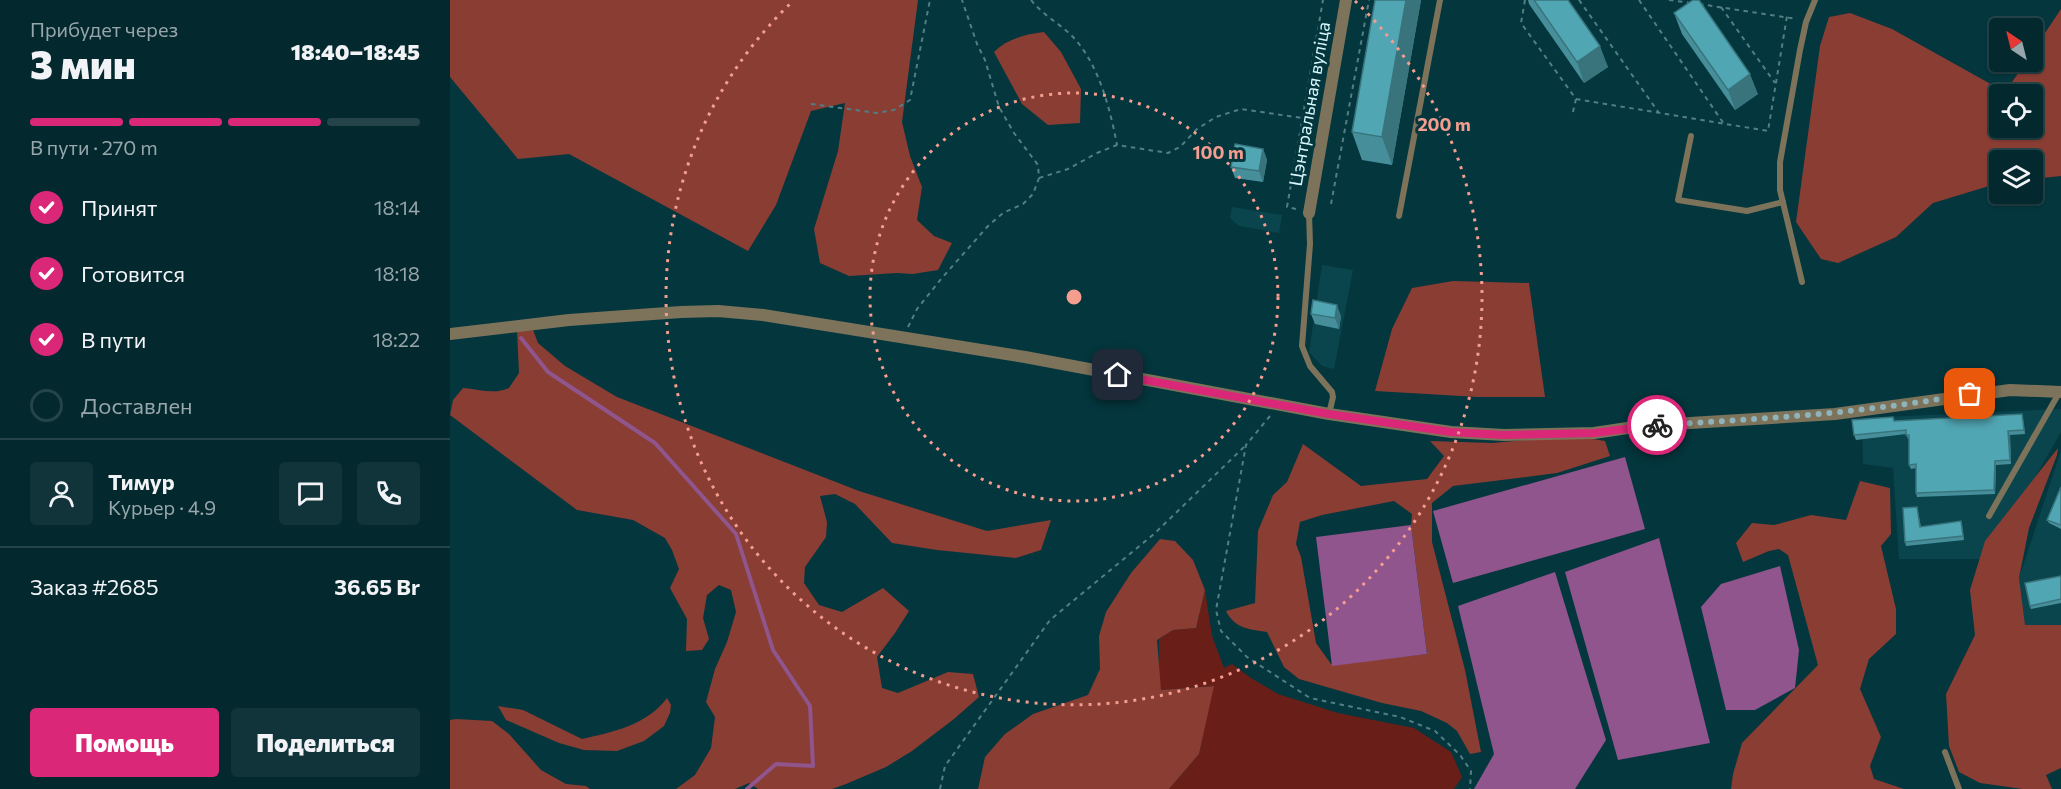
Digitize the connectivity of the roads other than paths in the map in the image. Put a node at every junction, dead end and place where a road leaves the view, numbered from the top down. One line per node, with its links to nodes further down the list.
1 (1346, 0): 6 (street, Цэнтральная вуліца)
2 (1440, 0): 7 (lane)
3 (1815, 0): 5 (lane)
4 (1690, 136): 5 (lane)
5 (1783, 202): 8 (lane)
6 (1310, 213): 11 (lane)
7 (1399, 216)
8 (1802, 282)
9 (450, 334): 11 (street)
10 (2060, 392): 11 (street); 12 (lane)
11 (1329, 414)
12 (1989, 516)
13 (1945, 752): 14 (lane)
14 (1959, 789)

